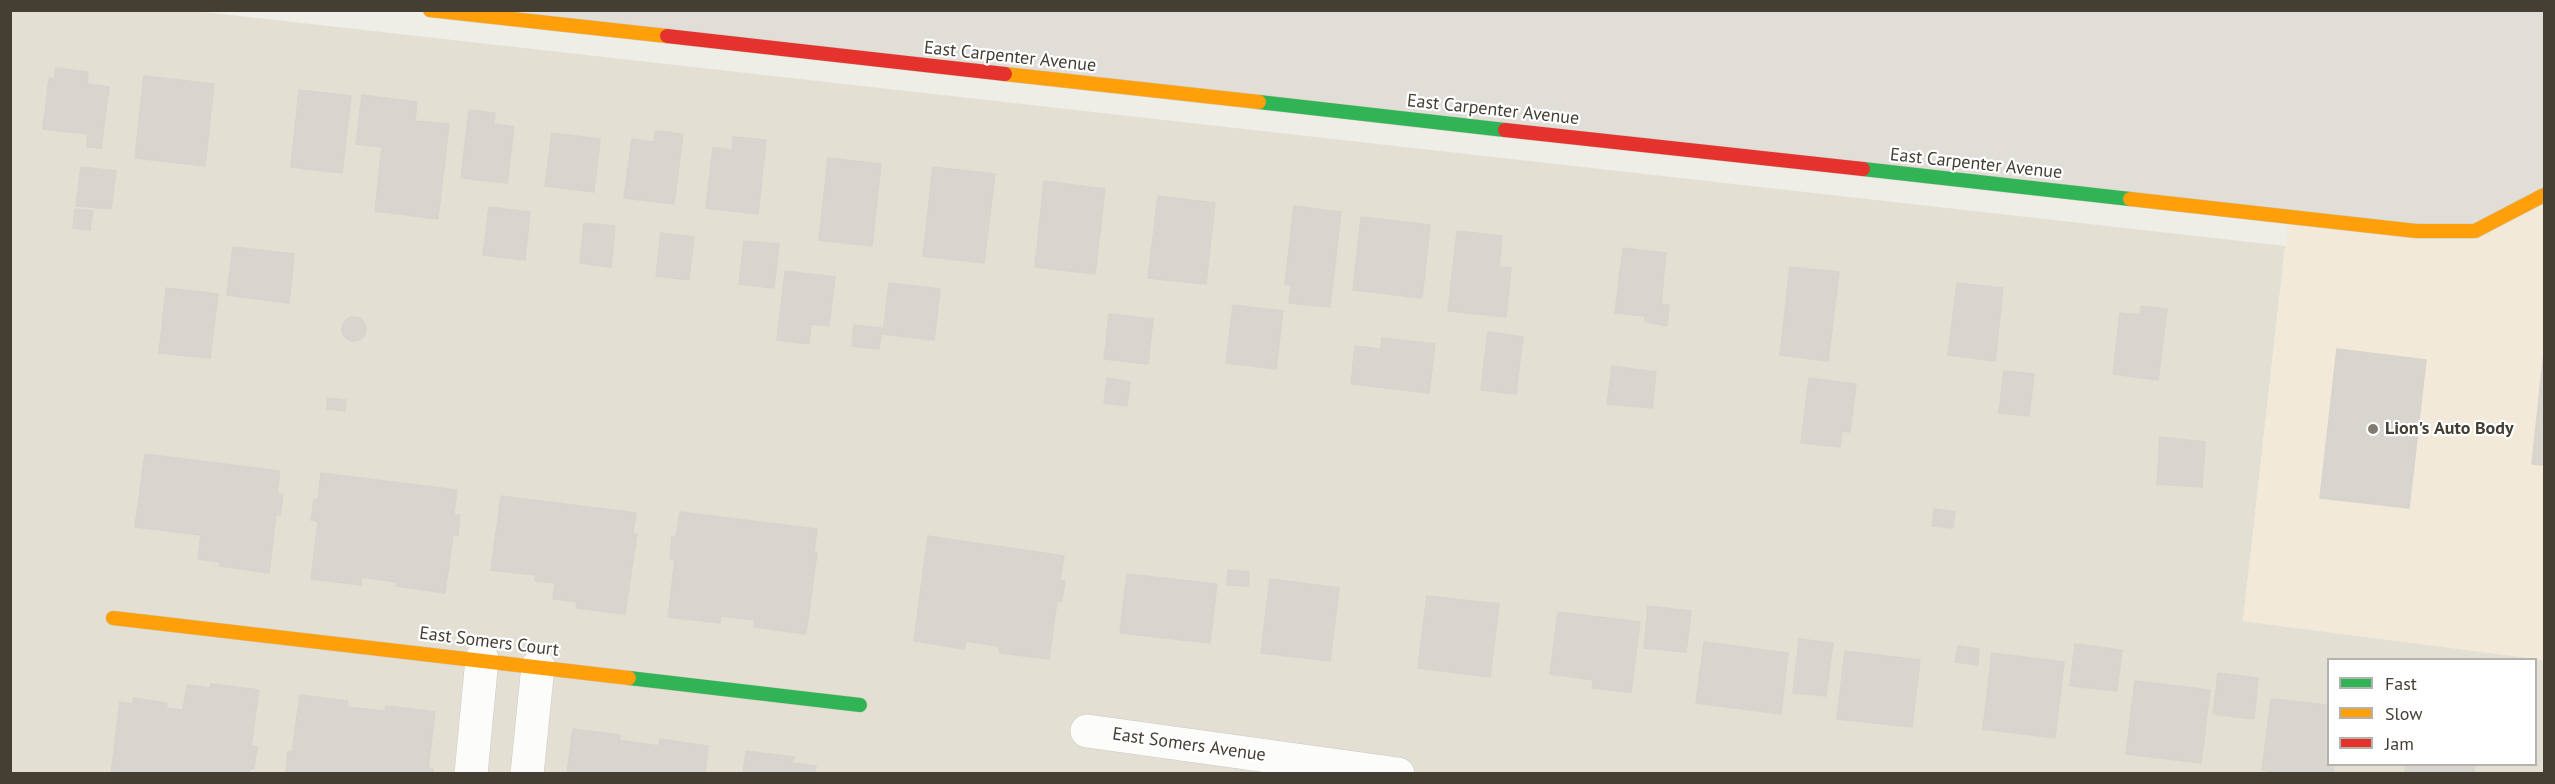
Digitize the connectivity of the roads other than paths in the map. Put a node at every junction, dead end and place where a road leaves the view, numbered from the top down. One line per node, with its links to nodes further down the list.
1 (430, 10): 2 (street, East Carpenter Avenue)
2 (2544, 195)
3 (113, 618): 4 (street, East Somers Court)
4 (482, 659): 5 (street, East Somers Court); 8 (street)
5 (538, 666): 6 (street, East Somers Court); 9 (street)
6 (860, 705)
7 (1087, 732): 10 (street, East Somers Avenue)
8 (471, 774)
9 (527, 774)
10 (1398, 774)

